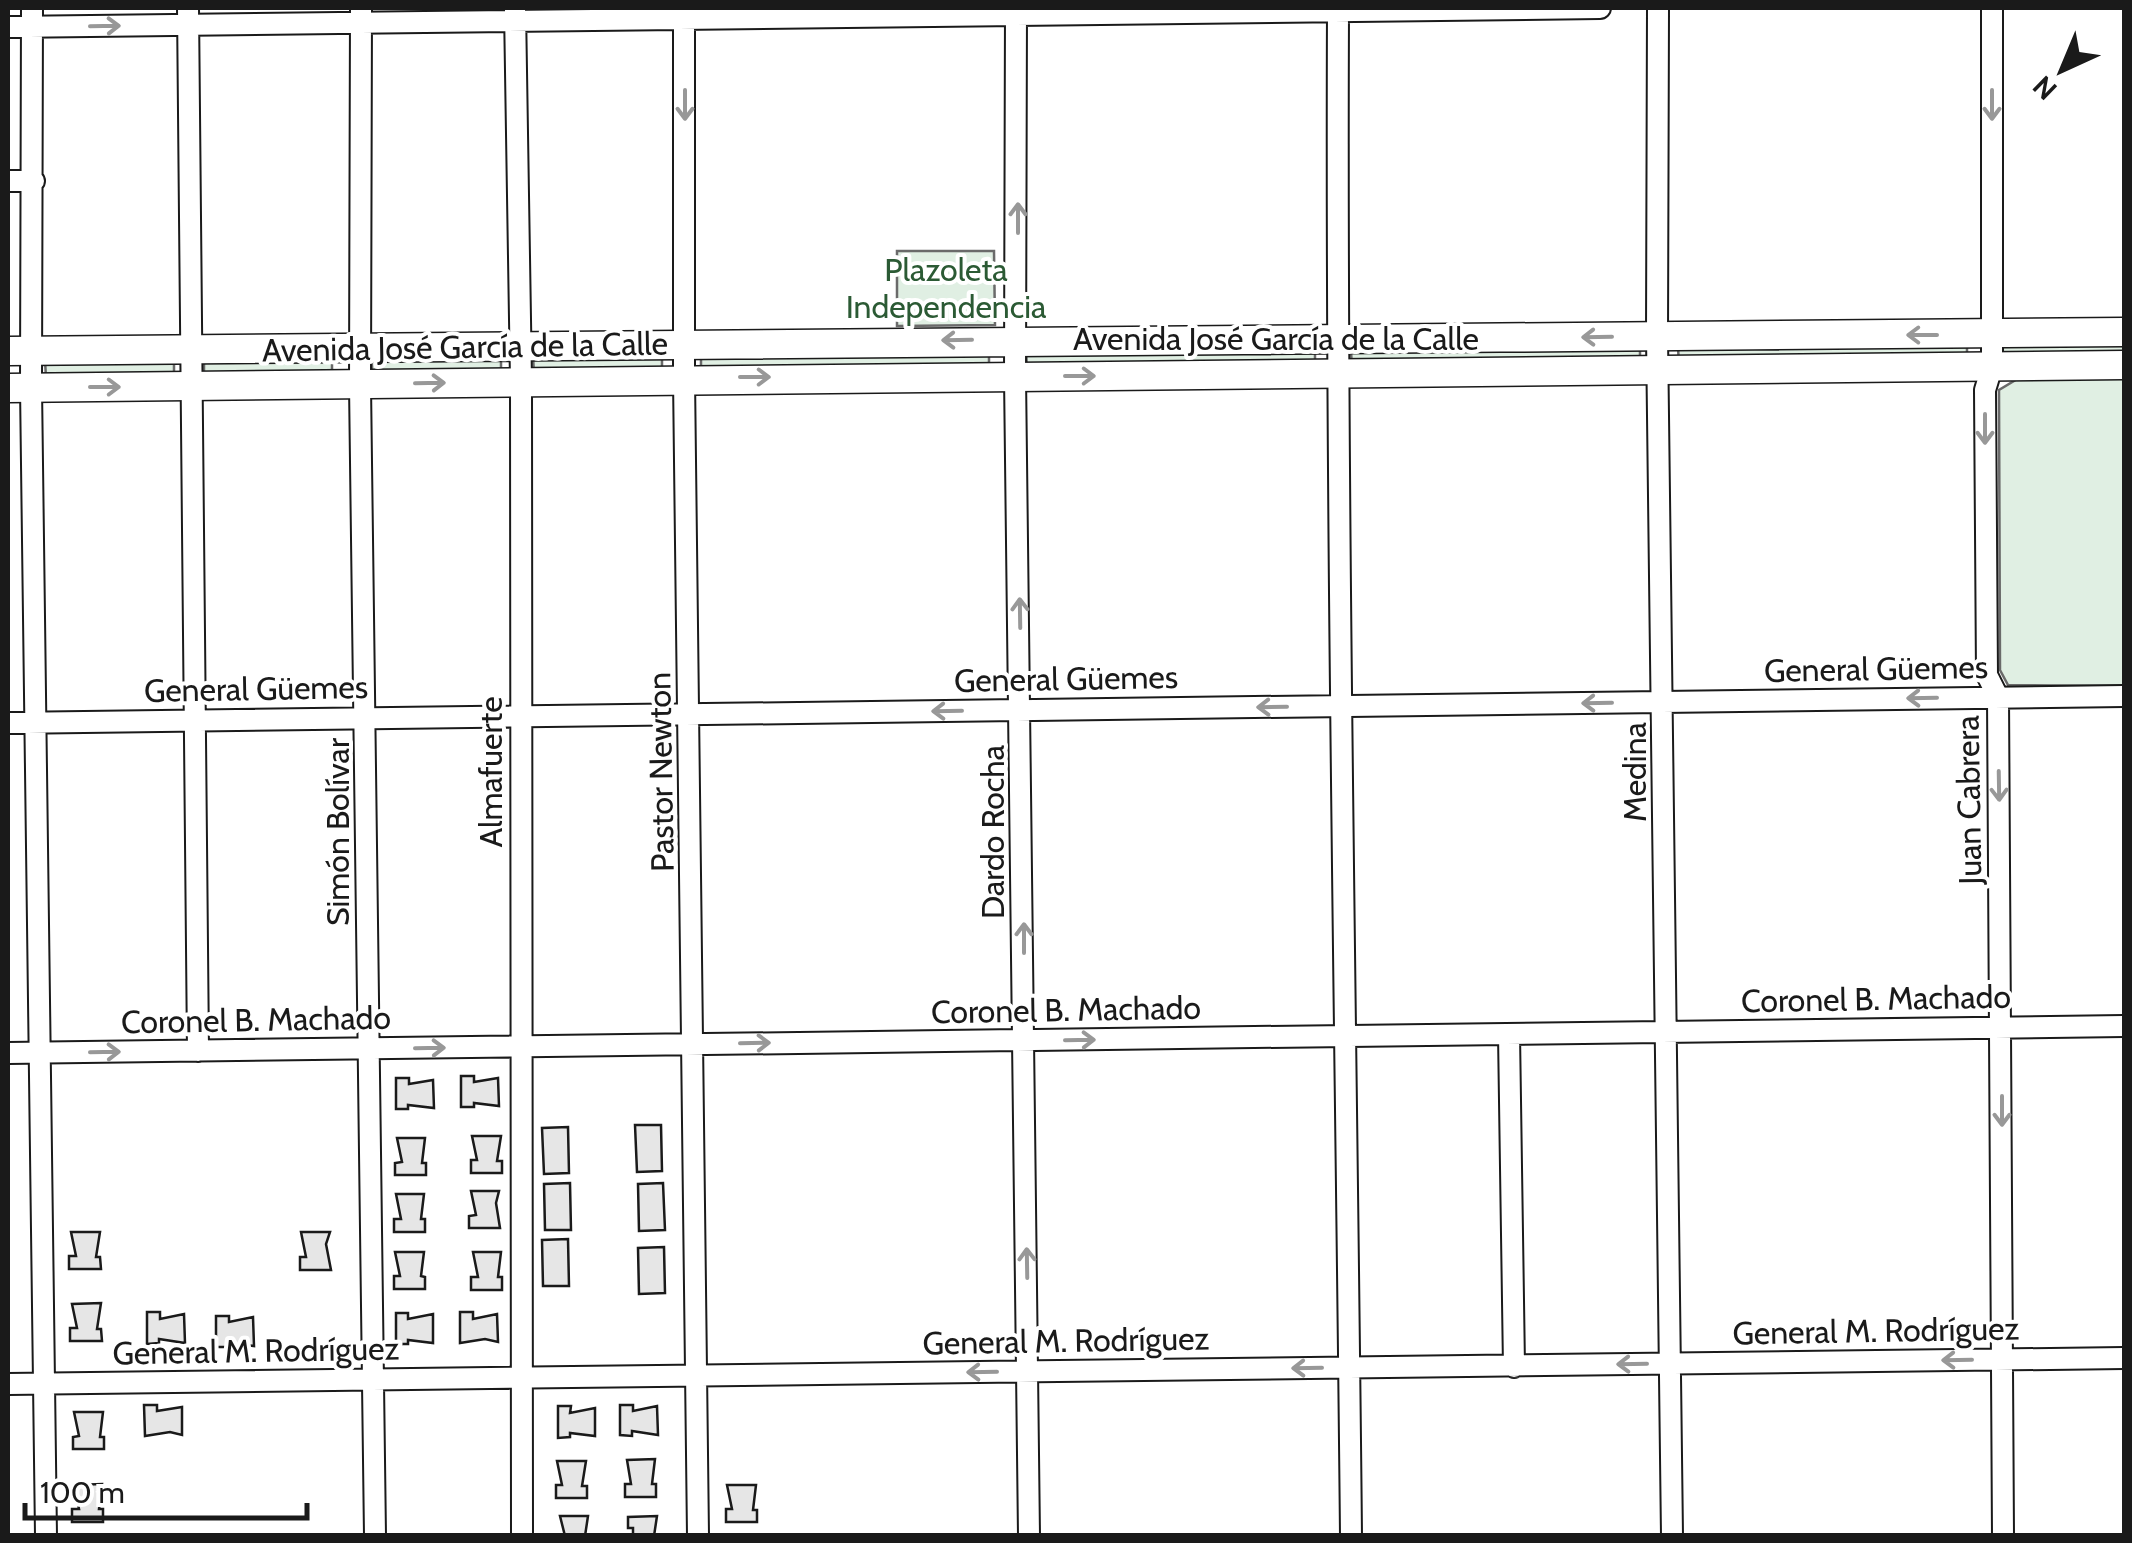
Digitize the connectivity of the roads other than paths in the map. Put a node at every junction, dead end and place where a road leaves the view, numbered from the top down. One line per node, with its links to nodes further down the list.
1 (1600, 8): 5 (street)
2 (1658, 8): 16 (street, Medina)
3 (1992, 8): 15 (street, Juan Cabrera, one-way to 15)
4 (1016, 11): 5 (street); 6 (street); 17 (street, Dardo Rocha, one-way to 4)
5 (1338, 11): 18 (street)
6 (684, 13): 7 (street); 19 (street, Pastor Newton, one-way to 19)
7 (514, 14): 8 (street); 20 (street, Almafuerte)
8 (361, 15): 9 (street); 22 (street, Simón Bolívar)
9 (188, 16): 10 (street, one-way to 9); 21 (street)
10 (32, 17): 11 (street); 13 (street)
11 (8, 27)
12 (8, 181): 13 (street)
13 (34, 181): 23 (street)
14 (2124, 332): 15 (main road, Avenida José García de la Calle)
15 (1990, 335): 16 (main road, Avenida José García de la Calle, one-way to 16); 25 (street, Juan Cabrera)
16 (1657, 336): 18 (main road, Avenida José García de la Calle, one-way to 18); 26 (street, Medina)
17 (1015, 339): 18 (main road, Avenida José García de la Calle); 19 (main road, Avenida José García de la Calle, one-way to 19); 27 (street, Dardo Rocha)
18 (1336, 340): 28 (street)
19 (684, 344): 20 (main road, Avenida José García de la Calle); 29 (street, Pastor Newton)
20 (520, 348): 22 (main road, Avenida José García de la Calle); 30 (street, Almafuerte)
21 (190, 350): 22 (main road, Avenida José García de la Calle); 23 (main road, Avenida José García de la Calle); 32 (street)
22 (360, 350): 31 (street, Simón Bolívar)
23 (19, 351): 33 (street)
24 (2124, 365): 25 (main road, Avenida José García de la Calle)
25 (1992, 367): 26 (main road, Avenida José García de la Calle); 35 (street, Juan Cabrera, one-way to 35)
26 (1659, 370): 28 (main road, Avenida José García de la Calle); 36 (street, Medina)
27 (1015, 376): 28 (main road, Avenida José García de la Calle, one-way to 28); 29 (main road, Avenida José García de la Calle, one-way to 27); 38 (street, Dardo Rocha, one-way to 27)
28 (1335, 376): 37 (street)
29 (684, 378): 30 (main road, Avenida José García de la Calle); 39 (street, Pastor Newton)
30 (521, 381): 31 (main road, Avenida José García de la Calle, one-way to 30); 40 (street, Almafuerte)
31 (360, 385): 32 (main road, Avenida José García de la Calle); 41 (street, Simón Bolívar)
32 (190, 387): 33 (main road, Avenida José García de la Calle, one-way to 32); 42 (street)
33 (19, 388): 44 (street)
34 (2124, 696): 35 (street, General Güemes)
35 (1998, 698): 36 (street, General Güemes, one-way to 36); 46 (street, Juan Cabrera, one-way to 46)
36 (1664, 702): 37 (street, General Güemes, one-way to 37); 47 (street, Medina)
37 (1344, 706): 38 (street, General Güemes, one-way to 38); 49 (street)
38 (1022, 710): 39 (street, General Güemes, one-way to 39); 50 (street, Dardo Rocha, one-way to 38)
39 (690, 714): 40 (street, General Güemes); 51 (street, Pastor Newton)
40 (521, 716): 41 (street, General Güemes); 52 (street, Almafuerte)
41 (367, 718): 42 (street, General Güemes); 53 (street, Simón Bolívar)
42 (196, 720): 44 (street, General Güemes); 54 (street)
43 (8, 722): 44 (street, General Güemes)
44 (38, 722): 55 (street)
45 (2124, 1026): 46 (street, Coronel B. Machado)
46 (2001, 1028): 47 (street, Coronel B. Machado); 58 (street, Juan Cabrera, one-way to 58)
47 (1667, 1032): 48 (street, Coronel B. Machado); 59 (street, Medina)
48 (1509, 1034): 49 (street, Coronel B. Machado); 61 (street)
49 (1346, 1036): 50 (street, Coronel B. Machado, one-way to 49); 60 (street)
50 (1024, 1040): 51 (street, Coronel B. Machado, one-way to 50); 62 (street, Dardo Rocha, one-way to 50)
51 (694, 1044): 52 (street, Coronel B. Machado); 63 (street, Pastor Newton)
52 (523, 1046): 53 (street, Coronel B. Machado, one-way to 52); 64 (street, Almafuerte)
53 (370, 1048): 54 (street, Coronel B. Machado); 65 (street, Simón Bolívar)
54 (198, 1050): 55 (street, Coronel B. Machado, one-way to 54)
55 (41, 1052): 56 (street, Coronel B. Machado); 67 (street)
56 (8, 1053)
57 (2124, 1358): 58 (street, General M. Rodríguez)
58 (2004, 1359): 59 (street, General M. Rodríguez, one-way to 59); 75 (street, Juan Cabrera)
59 (1670, 1364): 61 (street, General M. Rodríguez, one-way to 61); 74 (street, Medina)
60 (1349, 1368): 61 (street, General M. Rodríguez); 62 (street, General M. Rodríguez, one-way to 62); 73 (street)
61 (1514, 1368)
62 (1028, 1372): 63 (street, General M. Rodríguez, one-way to 63); 72 (street, Dardo Rocha)
63 (696, 1376): 64 (street, General M. Rodríguez); 71 (street, Pastor Newton)
64 (522, 1378): 65 (street, General M. Rodríguez); 70 (street, Almafuerte)
65 (373, 1380): 67 (street, General M. Rodríguez); 69 (street, Simón Bolívar)
66 (8, 1384): 67 (street, General M. Rodríguez)
67 (44, 1384): 68 (street)
68 (46, 1536)
69 (374, 1536)
70 (522, 1536)
71 (698, 1536)
72 (1029, 1536)
73 (1351, 1536)
74 (1672, 1536)
75 (2004, 1536)

